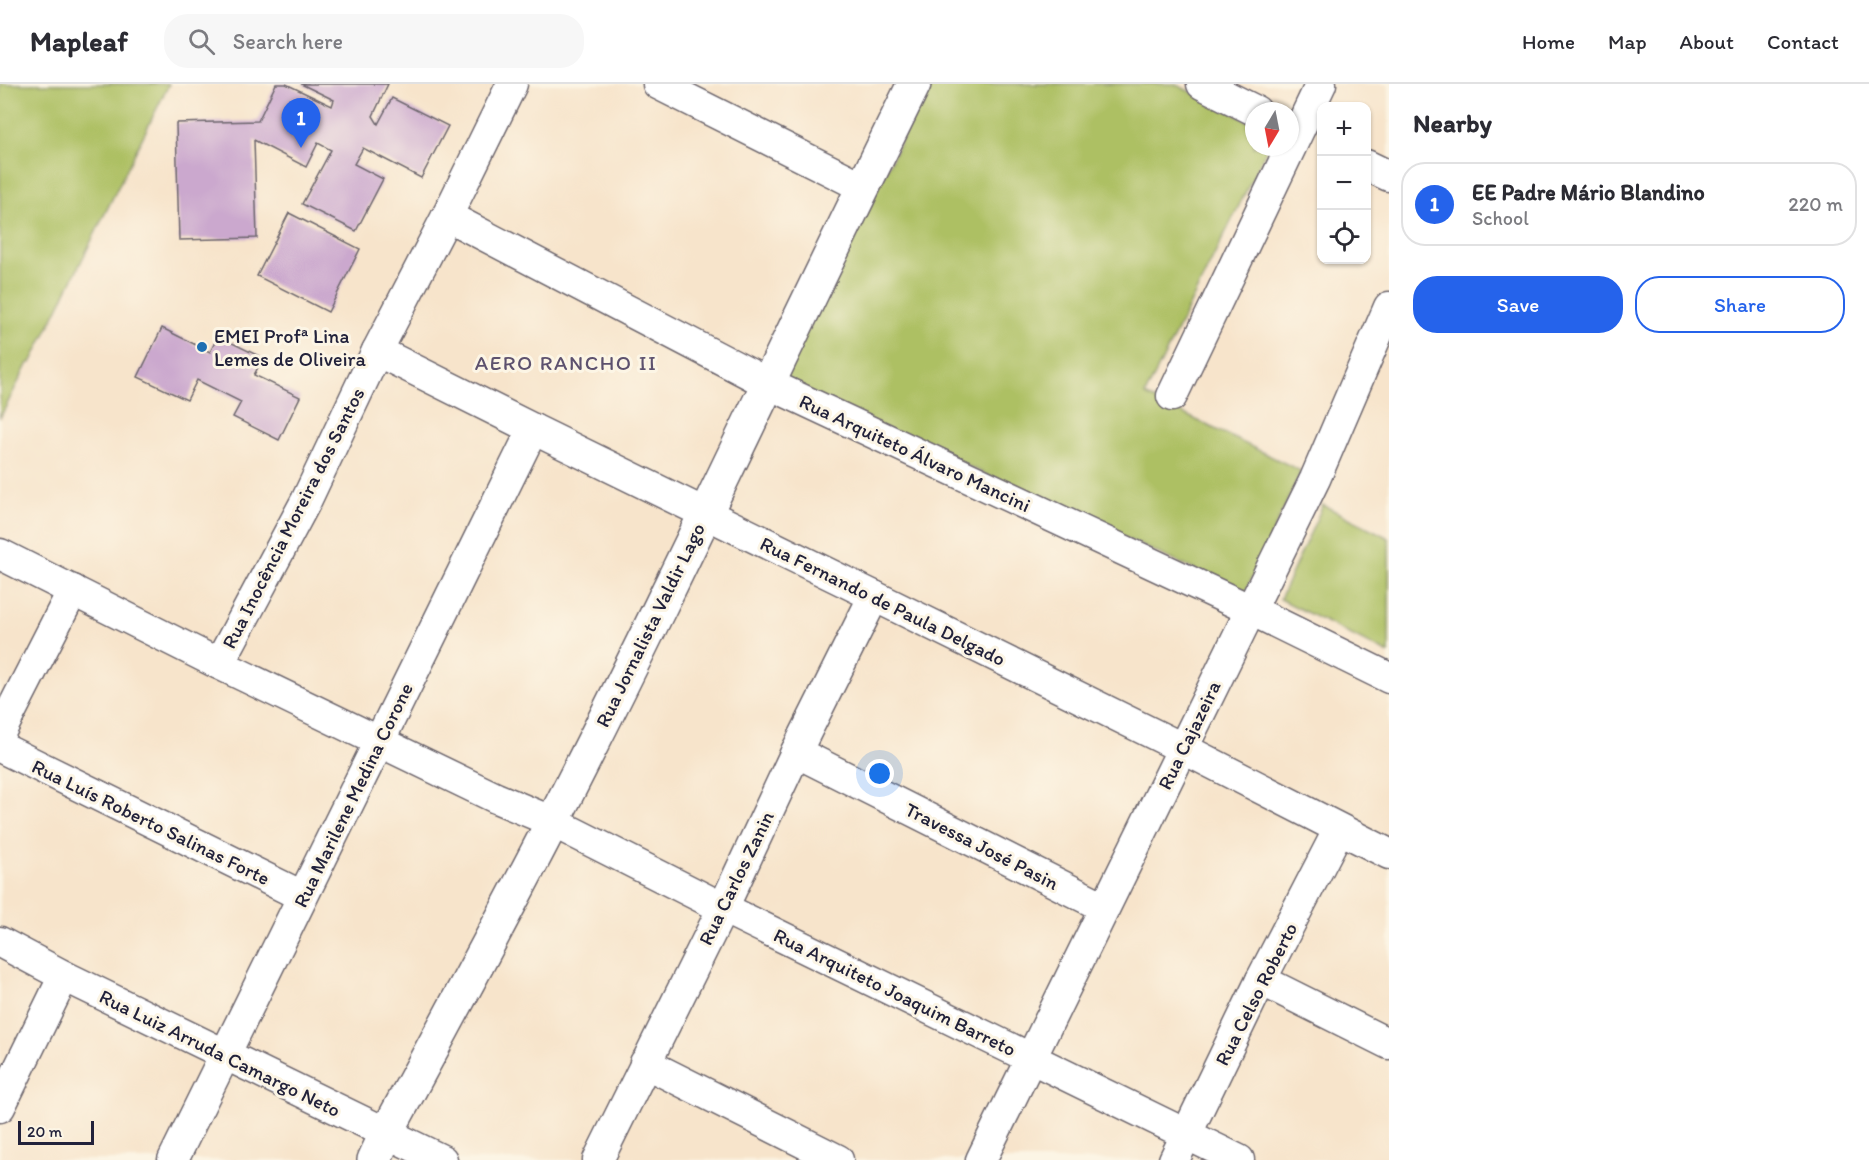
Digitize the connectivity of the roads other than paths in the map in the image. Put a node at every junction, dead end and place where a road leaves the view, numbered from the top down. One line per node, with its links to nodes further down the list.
1 (512, 84): 12 (street, Rua Inocência Moreira dos Santos)
2 (658, 84): 6 (street)
3 (914, 84): 11 (street, Rua Jornalista Valdir Lago)
4 (1202, 84): 7 (street)
5 (1321, 84): 8 (street)
6 (699, 93): 11 (street)
7 (1245, 106)
8 (1304, 135): 16 (street)
9 (1371, 167): 10 (street)
10 (1389, 176)
11 (863, 187): 15 (street, Rua Jornalista Valdir Lago)
12 (447, 216): 14 (street, Rua Inocência Moreira dos Santos); 15 (street, Rua Arquiteto Álvaro Mancini)
13 (1389, 307): 22 (street, Rua Cajazeira)
14 (377, 351): 17 (street, Rua Fernando de Paula Delgado); 23 (street, Rua Inocência Moreira dos Santos)
15 (769, 384): 18 (street, Rua Jornalista Valdir Lago); 22 (street, Rua Arquiteto Álvaro Mancini)
16 (1172, 396)
17 (533, 429): 18 (street, Rua Fernando de Paula Delgado); 26 (street, Rua Marilene Medina Corone)
18 (705, 514): 21 (street, Rua Fernando de Paula Delgado); 30 (street, Rua Jornalista Valdir Lago)
19 (0, 554): 20 (street, Rua Arquiteto Joaquim Barreto)
20 (73, 590): 23 (street, Rua Arquiteto Joaquim Barreto); 25 (street)
21 (874, 596): 28 (street, Rua Fernando de Paula Delgado); 29 (street, Rua Carlos Zanin)
22 (1251, 610): 24 (street, Rua Arquiteto Álvaro Mancini); 28 (street, Rua Cajazeira)
23 (219, 664): 26 (street, Rua Arquiteto Joaquim Barreto)
24 (1389, 678)
25 (0, 733)
26 (379, 742): 30 (street, Rua Arquiteto Joaquim Barreto); 33 (street, Rua Marilene Medina Corone)
27 (0, 747): 33 (street, Rua Luís Roberto Salinas Forte)
28 (1182, 748): 31 (street, Rua Fernando de Paula Delgado); 34 (street, Rua Cajazeira)
29 (796, 752): 34 (street, Travessa José Pasin); 35 (street, Rua Carlos Zanin)
30 (553, 822): 35 (street, Rua Arquiteto Joaquim Barreto); 45 (street, Rua Jornalista Valdir Lago)
31 (1339, 829): 32 (street, Rua Fernando de Paula Delgado); 38 (street, Rua Celso Roberto)
32 (1389, 854)
33 (302, 896): 40 (street, Rua Marilene Medina Corone)
34 (1104, 907): 41 (street, Rua Cajazeira)
35 (723, 908): 41 (street, Rua Arquiteto Joaquim Barreto); 42 (street, Rua Carlos Zanin)
36 (0, 942): 37 (street, Rua Luiz Arruda Camargo Neto)
37 (64, 976): 40 (street, Rua Luiz Arruda Camargo Neto); 43 (street)
38 (1262, 981): 39 (street); 44 (street, Rua Celso Roberto)
39 (1389, 1044)
40 (225, 1055): 45 (street, Rua Luiz Arruda Camargo Neto); 46 (street, Rua Marilene Medina Corone)
41 (1030, 1059): 44 (street, Rua Arquiteto Joaquim Barreto); 50 (street, Rua Cajazeira)
42 (645, 1063): 48 (street, Rua Carlos Zanin); 49 (street)
43 (0, 1107)
44 (1186, 1134): 51 (street, Rua Celso Roberto); 52 (street, Rua Arquiteto Joaquim Barreto)
45 (380, 1147): 47 (street, Rua Luiz Arruda Camargo Neto)
46 (172, 1160)
47 (442, 1160)
48 (598, 1160)
49 (838, 1160)
50 (981, 1160)
51 (1174, 1160)
52 (1239, 1160)

